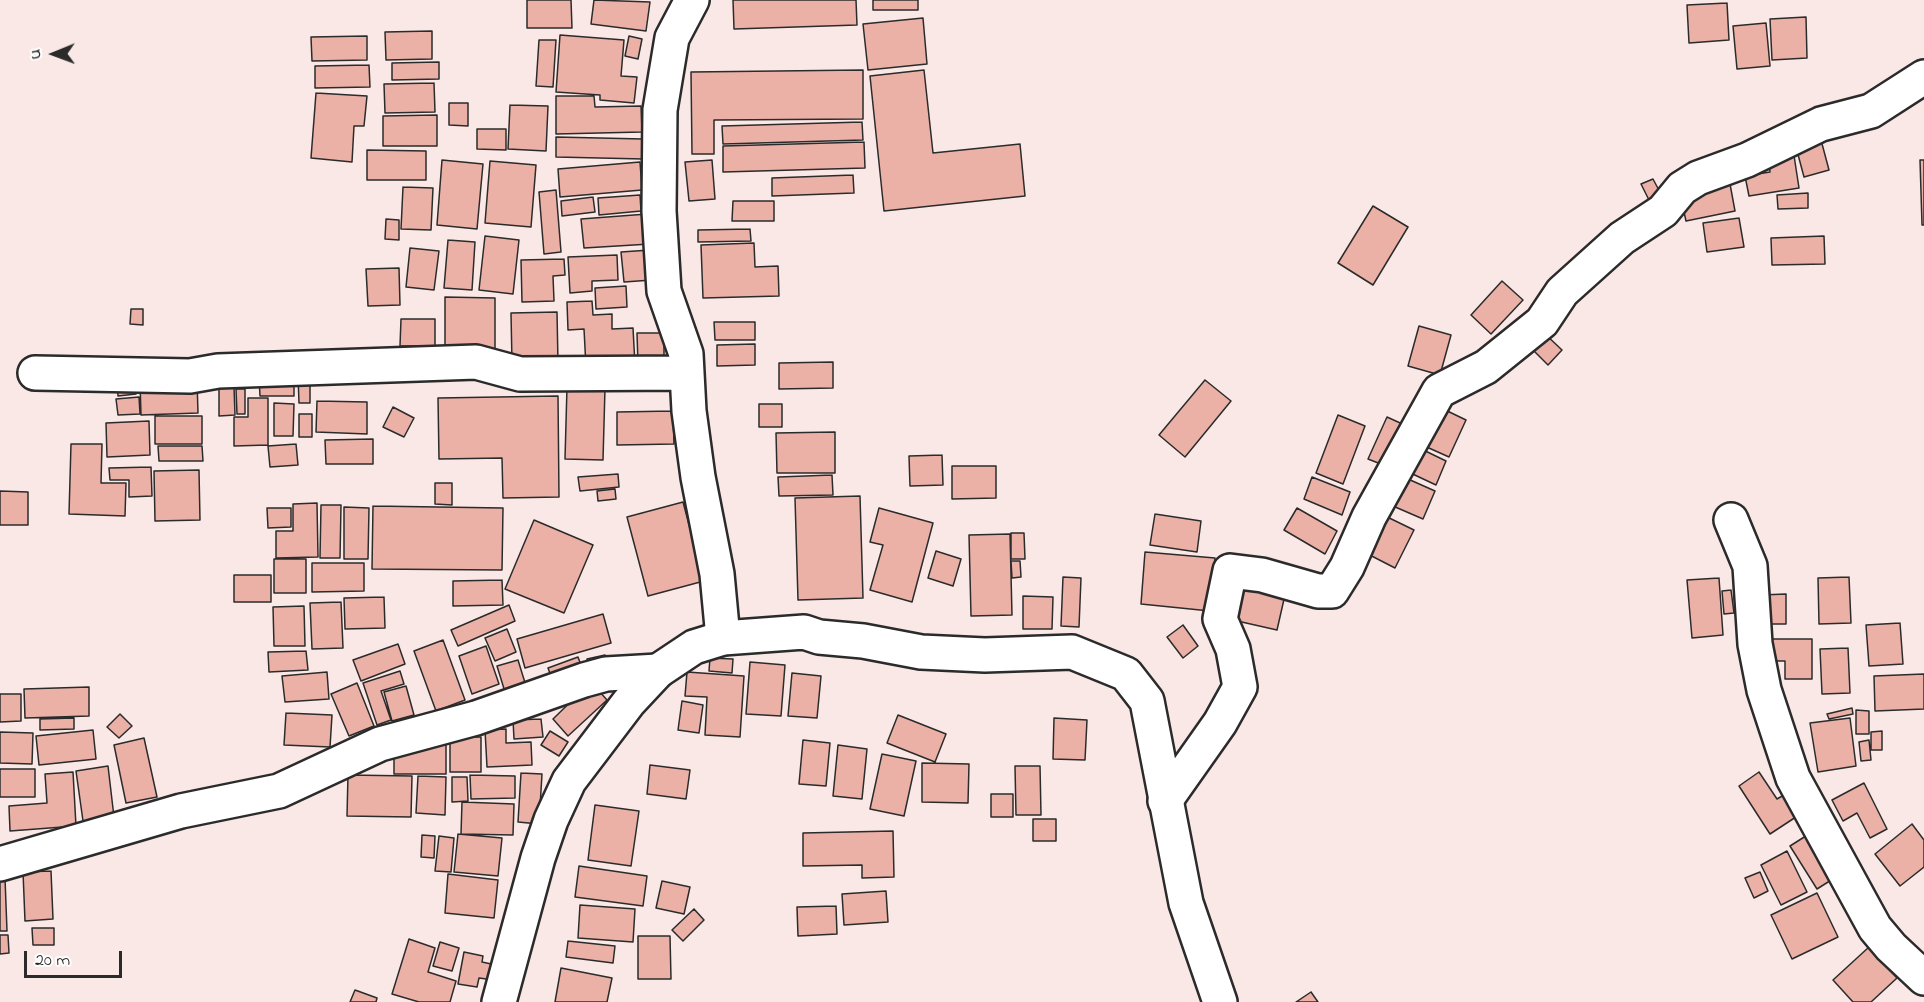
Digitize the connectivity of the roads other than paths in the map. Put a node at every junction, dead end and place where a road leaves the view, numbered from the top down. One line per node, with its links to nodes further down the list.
1 (692, 0): 4 (street)
2 (1924, 77): 8 (street)
3 (34, 373): 4 (street)
4 (687, 373): 6 (street)
5 (1731, 520): 10 (street)
6 (723, 638): 7 (street); 8 (street)
7 (658, 671): 9 (street); 11 (street)
8 (1165, 801): 12 (street)
9 (0, 864)
10 (1924, 978)
11 (499, 1002)
12 (1220, 1002)

